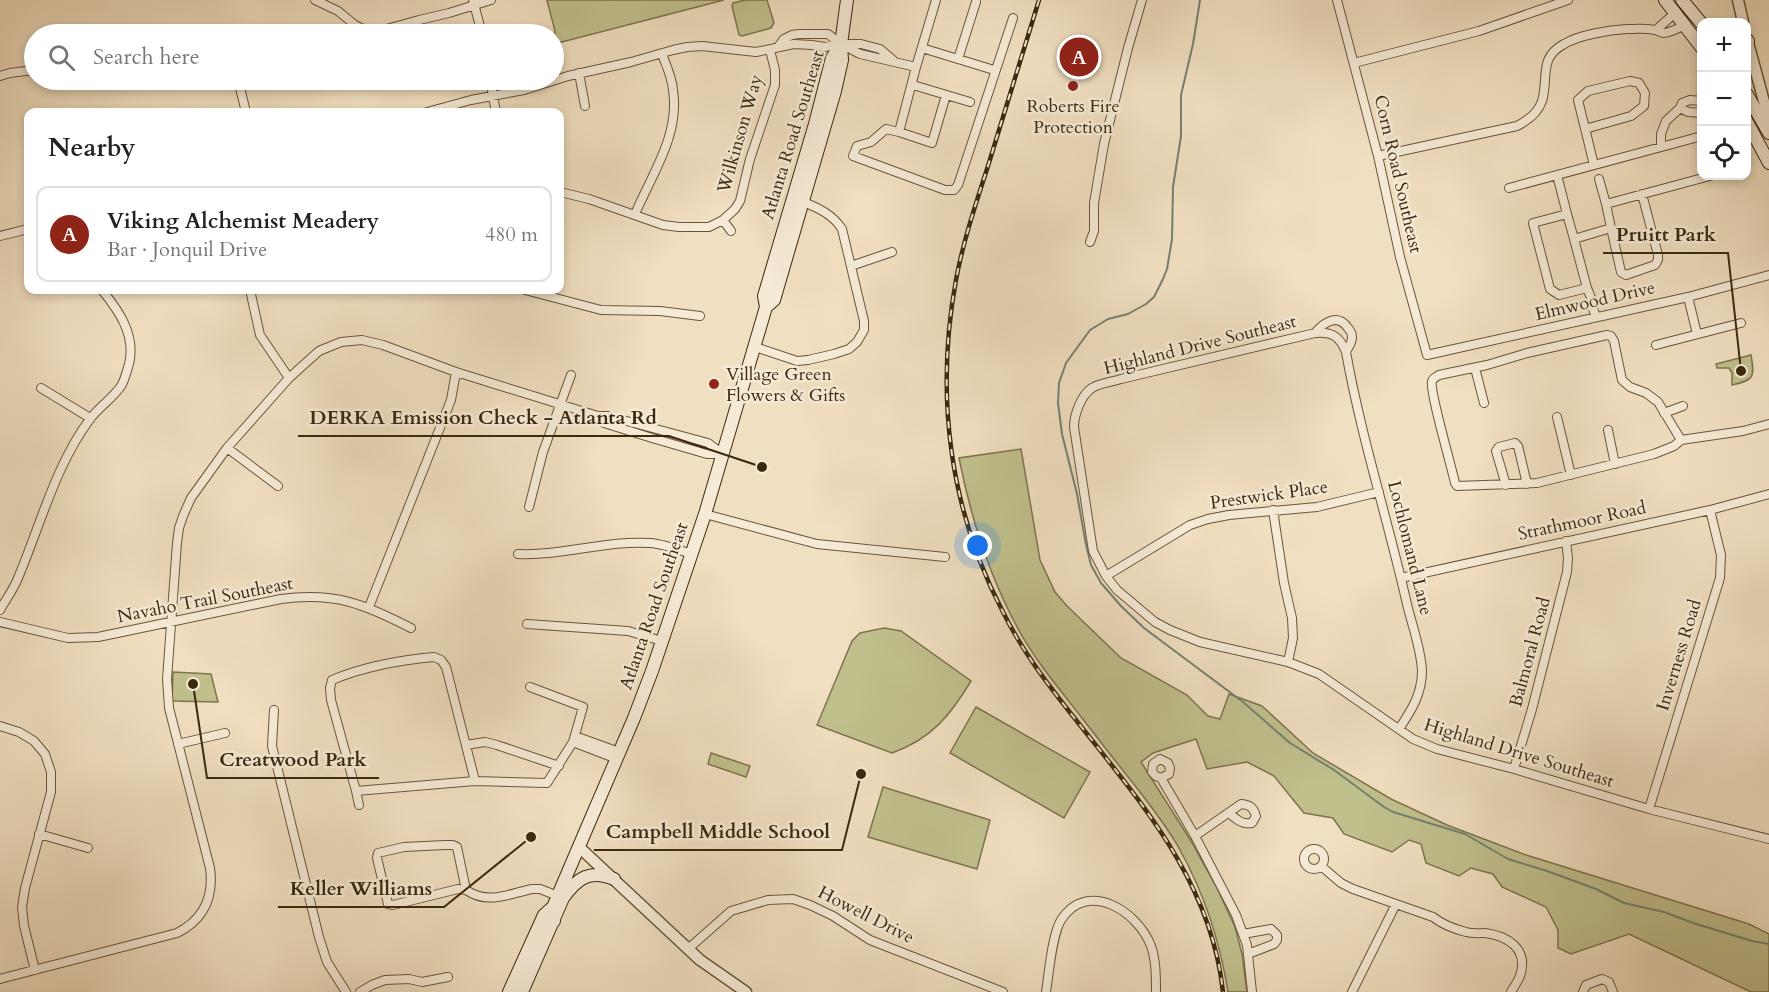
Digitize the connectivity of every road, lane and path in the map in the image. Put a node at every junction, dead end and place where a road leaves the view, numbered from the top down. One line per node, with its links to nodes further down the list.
1 (315, 0): 17 (street)
2 (491, 0): 12 (street)
3 (846, 0): 23 (main road, Atlanta Road Southeast)
4 (936, 0): 25 (street)
5 (1142, 0): 80 (street)
6 (1337, 0): 30 (street, Corn Road Southeast)
7 (1568, 0): 30 (street)
8 (1665, 0): 13 (main road)
9 (1682, 0): 16 (main road)
10 (1738, 0): 15 (street)
11 (976, 2): 28 (street)
12 (475, 3): 18 (street); 19 (street)
13 (1676, 13): 20 (main road); 21 (street)
14 (1013, 18): 32 (street)
15 (1742, 18)
16 (1697, 19)
17 (353, 24)
18 (403, 24)
19 (480, 24)
20 (1685, 25): 21 (street); 22 (main road)
21 (1656, 30): 61 (street)
22 (1697, 42)
23 (841, 44): 24 (street); 29 (street); 29 (street); 70 (main road, Atlanta Road Southeast); 89 (main road, Atlanta Road Southeast)
24 (774, 48): 26 (street); 74 (street, Wilkinson Way)
25 (921, 48): 28 (street); 31 (street)
26 (662, 54): 34 (street); 72 (street)
27 (1751, 54): 43 (street)
28 (958, 59): 32 (street)
29 (894, 60): 31 (street)
30 (1354, 63): 61 (street, Corn Road Southeast)
31 (916, 67): 37 (street)
32 (994, 70): 57 (street)
33 (24, 71): 35 (street)
34 (579, 73): 36 (street); 47 (street)
35 (0, 76)
36 (564, 78)
37 (912, 85): 41 (street); 57 (street)
38 (240, 90): 49 (street)
39 (492, 90): 42 (street)
40 (524, 90): 42 (street)
41 (946, 95): 45 (street); 57 (street)
42 (493, 96): 50 (street); 51 (street)
43 (1766, 100): 54 (street)
44 (1697, 101): 52 (street)
45 (970, 102)
46 (1751, 102): 58 (main road)
47 (585, 106)
48 (1697, 106): 52 (street)
49 (245, 108)
50 (442, 108)
51 (495, 108)
52 (1680, 108): 53 (street); 60 (street)
53 (1697, 113)
54 (1769, 120)
55 (1749, 126): 62 (main road)
56 (1585, 129): 56 (street); 63 (street)
57 (899, 132)
58 (1769, 133)
59 (1697, 137): 60 (street)
60 (1661, 147): 63 (street)
61 (1378, 156): 98 (street, Corn Road Southeast)
62 (1769, 163)
63 (1594, 165): 64 (street)
64 (1557, 175): 67 (street); 73 (street)
65 (1599, 179): 71 (street)
66 (1697, 179): 69 (street)
67 (1509, 188)
68 (564, 193): 72 (street, Wilkinson Way)
69 (1642, 194): 71 (street); 75 (street)
70 (803, 202): 82 (street); 89 (main road, Atlanta Road Southeast)
71 (1606, 204): 75 (street)
72 (635, 214): 74 (street, Wilkinson Way)
73 (1567, 214): 79 (street); 84 (street)
74 (723, 220): 77 (street)
75 (1611, 228): 79 (street)
76 (24, 230): 78 (street)
77 (731, 231)
78 (0, 236)
79 (1574, 240): 84 (street)
80 (1090, 242)
81 (892, 252): 82 (street)
82 (851, 266): 96 (street)
83 (1769, 275): 88 (street, Elmwood Drive)
84 (1588, 292): 90 (street)
85 (105, 294): 109 (street)
86 (251, 294): 102 (street)
87 (540, 294): 91 (street)
88 (1688, 297): 90 (street, Elmwood Drive); 94 (street)
89 (766, 307): 96 (main road, Atlanta Road Southeast)
90 (1595, 313): 98 (street, Elmwood Drive)
91 (700, 316)
92 (1741, 323): 94 (street)
93 (1316, 333): 97 (street, Highland Drive Southeast); 97 (street); 130 (street, Highland Drive Southeast)
94 (1697, 334): 95 (street)
95 (1656, 345)
96 (755, 347): 114 (main road, Atlanta Road Southeast)
97 (1346, 352): 120 (street, Lochlomand Lane)
98 (1427, 356)
99 (1475, 368): 104 (street); 107 (street); 118 (street)
100 (456, 372): 102 (street); 105 (street); 132 (street)
101 (572, 375): 105 (street)
102 (289, 378): 113 (street)
103 (41, 388): 109 (street)
104 (1484, 403)
105 (560, 405): 114 (street); 122 (street)
106 (1683, 406): 107 (street)
107 (1664, 413): 112 (street)
108 (1557, 417): 116 (street)
109 (90, 418): 133 (street)
110 (1769, 424): 112 (street)
111 (1608, 430): 115 (street)
112 (1681, 440): 115 (street)
113 (227, 448): 119 (street); 134 (street)
114 (723, 454): 125 (main road, Atlanta Road Southeast)
115 (1616, 464): 116 (street)
116 (1571, 475): 117 (street)
117 (1527, 484): 118 (street); 118 (street)
118 (1506, 485)
119 (278, 486)
120 (1378, 492): 123 (street, Prestwick Place); 131 (street, Lochlomand Lane)
121 (1769, 494): 124 (street, Strathmoor Road)
122 (529, 507)
123 (1273, 510): 130 (street, Prestwick Place); 139 (street)
124 (1710, 510): 126 (street, Strathmoor Road); 155 (street, Inverness Road)
125 (705, 514): 128 (main road, Atlanta Road Southeast); 129 (street)
126 (1566, 541): 131 (street, Strathmoor Road); 150 (street, Balmoral Road)
127 (518, 554): 128 (street)
128 (691, 554): 138 (main road, Atlanta Road Southeast)
129 (945, 557)
130 (1106, 576): 139 (street, Highland Drive Southeast)
131 (1401, 578): 143 (street, Lochlomand Lane)
132 (369, 607): 134 (street, Navaho Trail Southeast); 137 (street, Navaho Trail Southeast)
133 (0, 610)
134 (171, 621): 135 (street, Navaho Trail Southeast); 146 (street)
135 (0, 622)
136 (527, 624): 138 (street)
137 (411, 628)
138 (662, 641): 148 (main road, Atlanta Road Southeast)
139 (1288, 662): 143 (street, Highland Drive Southeast)
140 (530, 687): 145 (street)
141 (274, 710): 174 (street)
142 (0, 726): 157 (street)
143 (1399, 729): 150 (street, Highland Drive Southeast)
144 (225, 733): 146 (street)
145 (574, 739): 148 (street); 149 (street)
146 (178, 744): 171 (street)
147 (466, 746): 149 (street); 152 (street); 153 (street)
148 (618, 756): 160 (main road, Atlanta Road Southeast)
149 (559, 766): 152 (street)
150 (1514, 769): 155 (street, Highland Drive Southeast)
151 (1161, 778): 158 (street)
152 (475, 781): 153 (street)
153 (356, 791): 154 (street)
154 (359, 806)
155 (1649, 809): 159 (street, Highland Drive Southeast)
156 (1229, 813): 158 (street)
157 (39, 834): 161 (street); 171 (street)
158 (1194, 836): 168 (street)
159 (1769, 839)
160 (579, 847): 163 (street); 165 (main road, Atlanta Road Southeast)
161 (88, 848)
162 (1321, 866): 166 (street)
163 (614, 879): 167 (main road); 169 (street)
164 (466, 890): 164 (street); 165 (street)
165 (555, 902): 167 (main road, Atlanta Road Southeast); 176 (main road, Atlanta Road Southeast)
166 (1396, 904): 183 (street); 184 (street)
167 (554, 921): 177 (main road, Atlanta Road Southeast)
168 (1243, 934): 170 (street); 170 (street)
169 (688, 950): 178 (street); 179 (street, Howell Drive)
170 (1248, 954): 182 (street)
171 (35, 970): 173 (street)
172 (448, 977): 175 (street)
173 (0, 979)
174 (346, 992)
175 (360, 992)
176 (509, 992)
177 (522, 992)
178 (746, 992)
179 (1003, 992)
180 (1046, 992): 181 (street)
181 (1156, 992)
182 (1252, 992)
183 (1352, 992)
184 (1511, 992)
185 (1583, 992): 186 (street)
186 (1613, 992)

